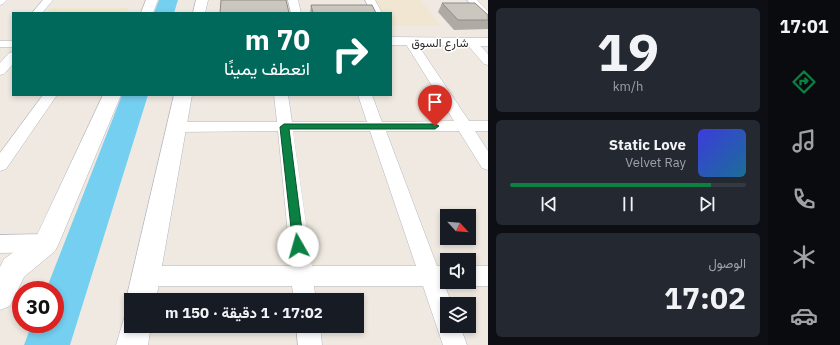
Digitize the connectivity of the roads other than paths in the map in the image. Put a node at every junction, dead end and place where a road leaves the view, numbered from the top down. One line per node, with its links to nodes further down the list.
1 (48, 0): 7 (street)
2 (152, 0): 8 (street)
3 (202, 0): 9 (street)
4 (293, 0): 10 (street)
5 (370, 0): 11 (street)
6 (472, 0): 12 (street)
7 (38, 12)
8 (147, 12)
9 (199, 12)
10 (296, 12)
11 (376, 12)
12 (488, 17)
13 (392, 40): 14 (street, شارع السوق)
14 (410, 41): 15 (street, شارع السوق); 28 (street)
15 (471, 42): 16 (street, شارع السوق); 18 (street)
16 (488, 42)
17 (10, 46): 19 (street)
18 (488, 61)
19 (0, 71)
20 (0, 76): 21 (street)
21 (12, 76)
22 (49, 96): 33 (street)
23 (112, 96): 34 (street)
24 (183, 96): 30 (street)
25 (281, 96): 31 (street)
26 (365, 96): 27 (street)
27 (377, 126): 28 (street); 31 (street); 38 (street)
28 (464, 126): 29 (street); 32 (street)
29 (488, 126)
30 (176, 127): 31 (street); 36 (street)
31 (284, 127): 37 (street)
32 (488, 164)
33 (0, 165)
34 (46, 243): 35 (street); 43 (street)
35 (0, 244)
36 (146, 276): 37 (street); 41 (street)
37 (302, 276): 38 (street); 42 (street)
38 (439, 276): 44 (street)
39 (476, 276): 40 (street)
40 (488, 276)
41 (142, 293)
42 (304, 293)
43 (0, 296)
44 (443, 297)
45 (135, 333): 48 (street)
46 (309, 333): 49 (street)
47 (451, 333): 50 (street)
48 (132, 345)
49 (310, 345)
50 (455, 345)

